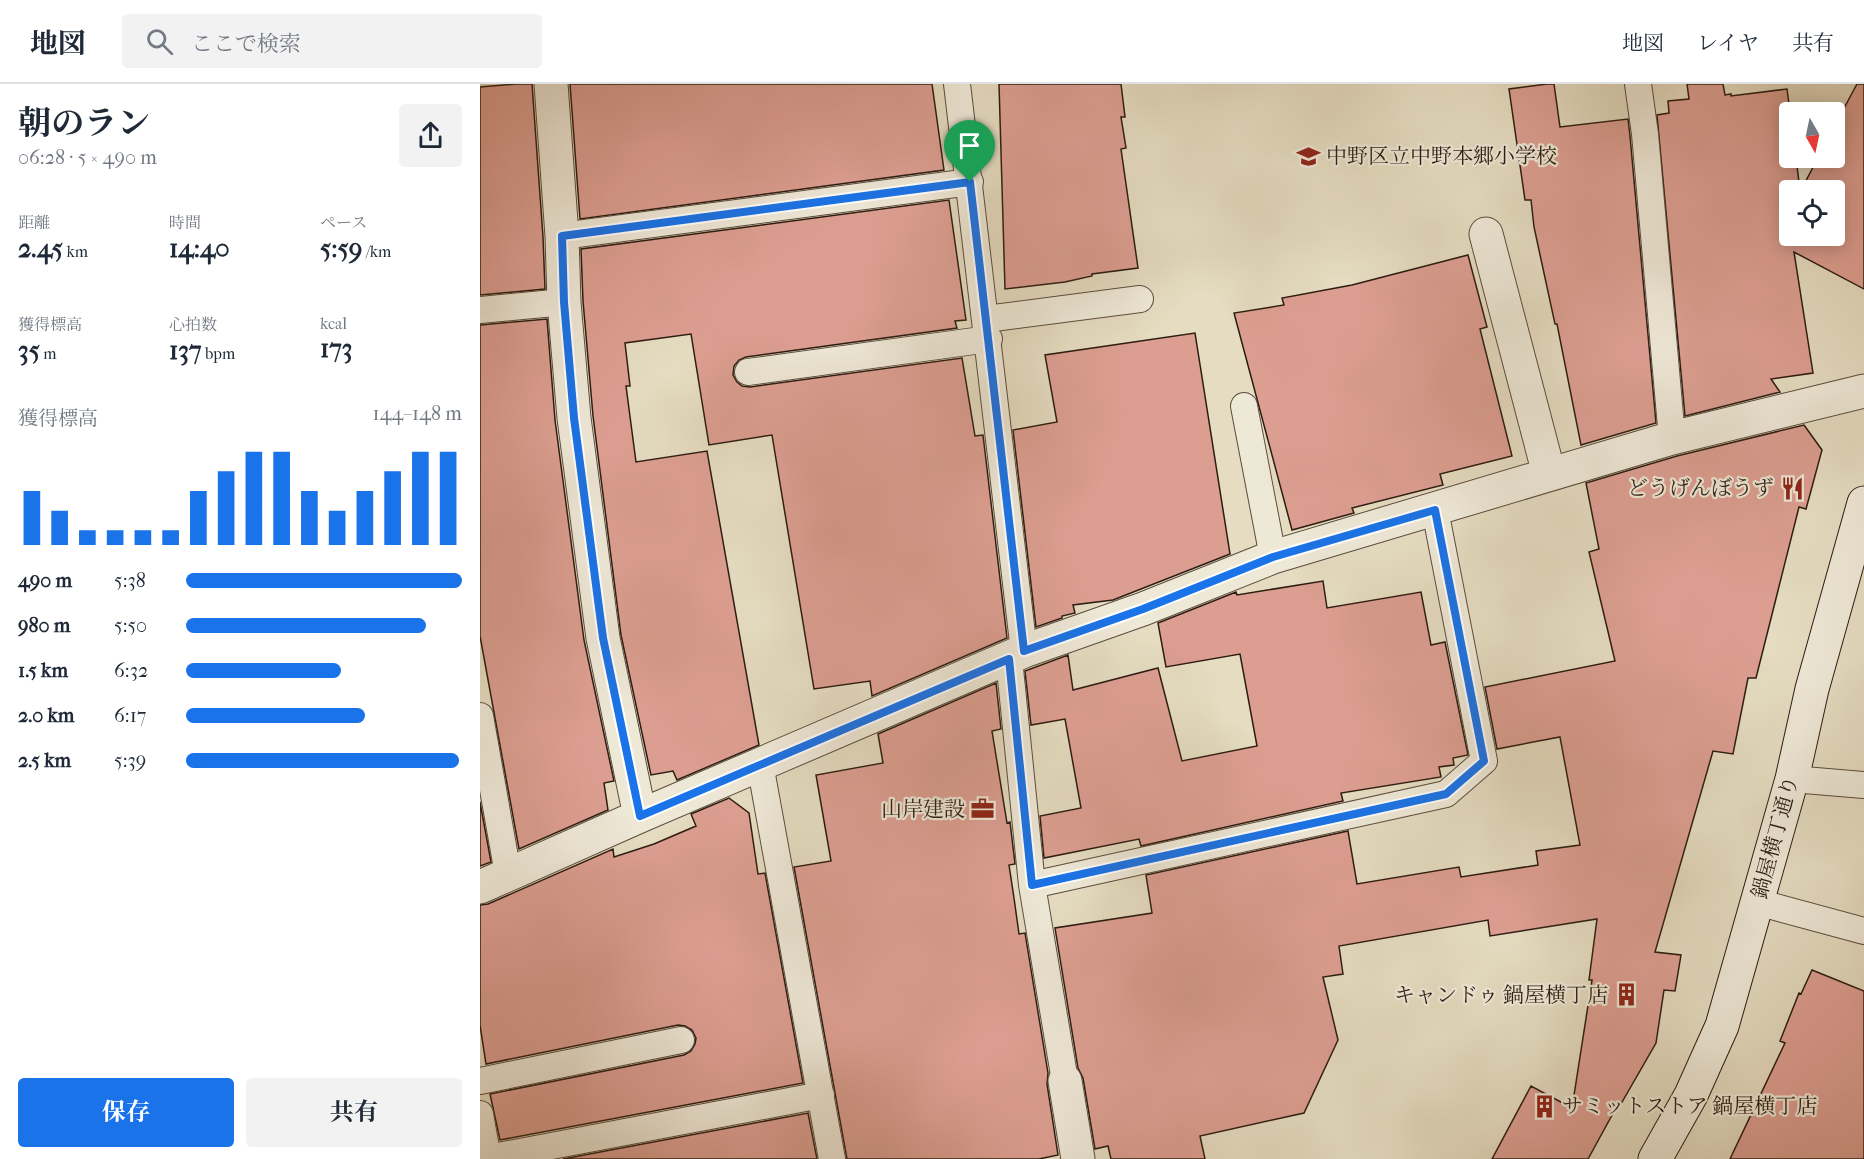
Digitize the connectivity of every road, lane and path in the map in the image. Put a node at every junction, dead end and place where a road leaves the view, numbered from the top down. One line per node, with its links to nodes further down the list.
1 (551, 84): 6 (street)
2 (957, 84): 4 (lane)
3 (1638, 84): 14 (lane)
4 (970, 182): 6 (lane); 10 (lane)
5 (1486, 234): 15 (street)
6 (562, 236): 8 (street)
7 (1140, 300): 10 (lane)
8 (564, 302): 9 (lane); 24 (street)
9 (480, 310)
10 (987, 329): 11 (lane); 19 (lane)
11 (748, 372)
12 (1864, 390): 14 (street)
13 (1244, 406): 18 (lane)
14 (1672, 438): 15 (street)
15 (1549, 474): 16 (street)
16 (1435, 510): 18 (street); 26 (lane)
17 (1861, 522): 22 (street, 鍋屋横丁通り)
18 (1273, 557): 19 (street)
19 (1016, 655): 21 (street); 26 (lane)
20 (480, 716): 25 (lane)
21 (760, 764): 24 (street); 32 (lane)
22 (1792, 779): 23 (lane); 27 (street, 鍋屋横丁通り)
23 (1864, 785)
24 (640, 816): 25 (street)
25 (494, 880)
26 (1032, 885): 31 (lane)
27 (1757, 902): 28 (lane); 37 (street, 鍋屋横丁通り)
28 (1864, 931)
29 (681, 1040): 30 (lane)
30 (480, 1081)
31 (1065, 1081): 36 (street)
32 (821, 1095): 34 (lane); 35 (lane)
33 (480, 1114): 34 (lane)
34 (488, 1159)
35 (832, 1159)
36 (1078, 1159)
37 (1655, 1159)

